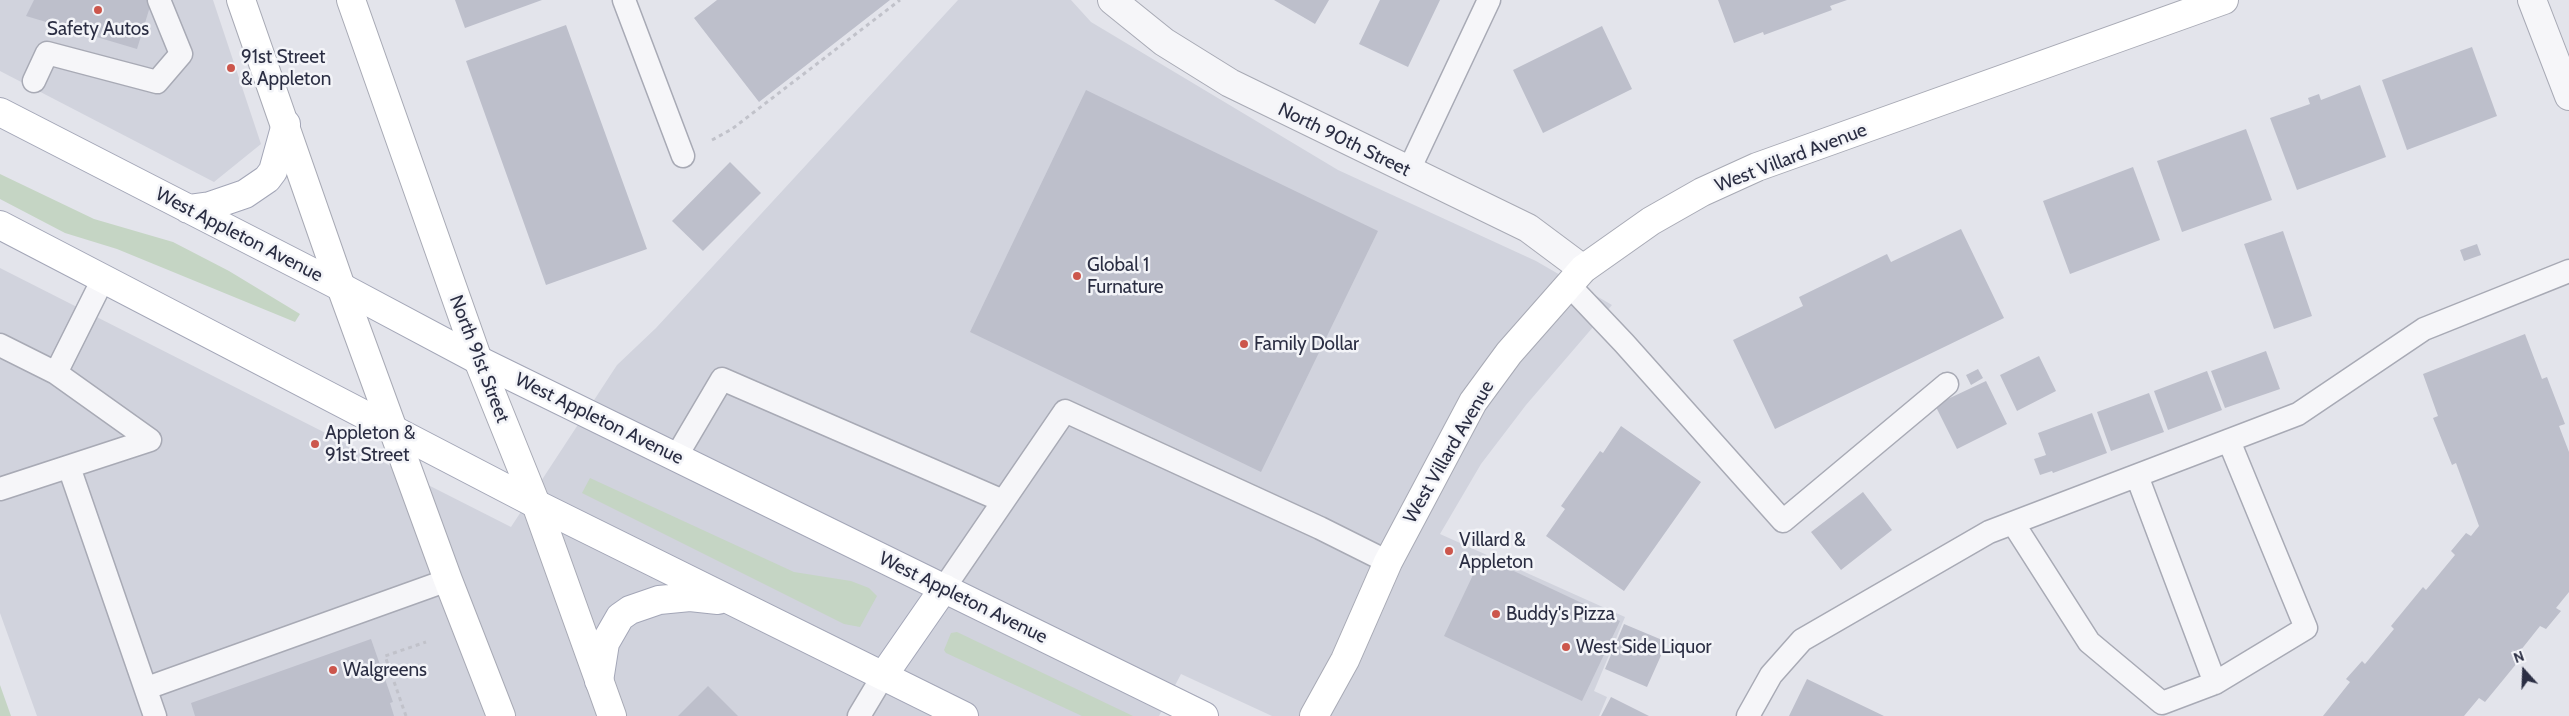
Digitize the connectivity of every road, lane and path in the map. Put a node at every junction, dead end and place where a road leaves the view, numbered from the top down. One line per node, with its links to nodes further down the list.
1 (158, 0): 10 (lane)
2 (241, 0): 13 (main road)
3 (351, 0): 23 (main road, North 91st Street)
4 (624, 0): 14 (lane)
5 (900, 0): 14 (path)
6 (1112, 0): 15 (street, North 90th Street)
7 (1489, 0): 15 (lane)
8 (2224, 0): 19 (main road, West Villard Avenue)
9 (2532, 0): 11 (street)
10 (34, 81)
11 (2569, 96)
12 (0, 112): 16 (main road, West Appleton Avenue)
13 (286, 124): 16 (main road); 21 (main road)
14 (683, 156)
15 (1408, 172): 19 (street, North 90th Street)
16 (188, 209): 21 (main road, West Appleton Avenue)
17 (0, 226): 20 (main road)
18 (2569, 270): 27 (lane)
19 (1576, 276): 25 (lane); 35 (main road, West Villard Avenue)
20 (103, 279): 24 (lane); 26 (main road)
21 (341, 287): 23 (main road, West Appleton Avenue); 26 (main road)
22 (0, 344): 24 (lane)
23 (478, 360): 28 (main road, West Appleton Avenue); 33 (main road, North 91st Street)
24 (56, 373): 29 (lane)
25 (1947, 384)
26 (395, 429): 33 (main road); 36 (main road)
27 (2229, 441): 30 (lane); 42 (lane)
28 (676, 457): 32 (lane); 37 (main road, West Appleton Avenue)
29 (69, 467): 31 (lane); 43 (lane)
30 (2137, 476): 34 (lane); 42 (lane)
31 (0, 489)
32 (1003, 502): 35 (lane); 37 (lane)
33 (536, 504): 38 (main road); 41 (main road, North 91st Street)
34 (2013, 523): 42 (lane); 52 (lane)
35 (1388, 562): 51 (main road, West Villard Avenue)
36 (448, 580): 43 (lane); 46 (main road)
37 (944, 588): 40 (main road); 50 (main road, West Appleton Avenue)
38 (740, 605): 40 (main road); 41 (main road)
39 (426, 642): 45 (path)
40 (883, 676): 48 (lane); 49 (main road)
41 (599, 681): 47 (main road, North 91st Street)
42 (2215, 684)
43 (147, 688): 44 (lane)
44 (156, 716)
45 (406, 716)
46 (501, 716)
47 (612, 716)
48 (859, 716)
49 (964, 716)
50 (1204, 716)
51 (1314, 716)
52 (1748, 716)

